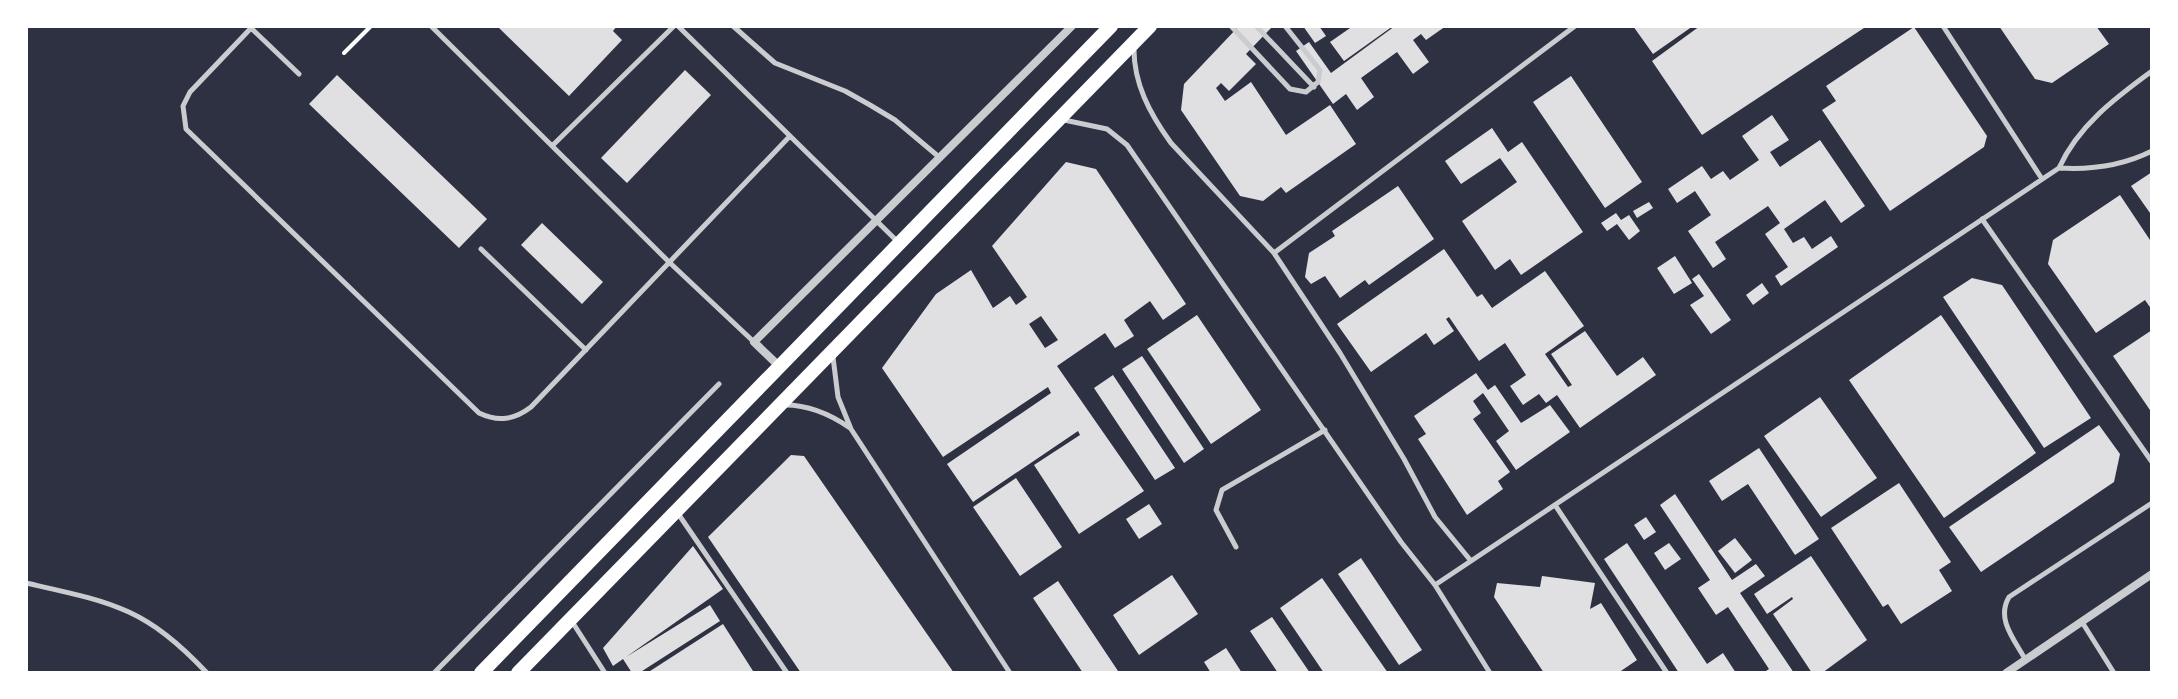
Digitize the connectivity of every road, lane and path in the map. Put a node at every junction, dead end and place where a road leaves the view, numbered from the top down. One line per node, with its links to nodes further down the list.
1 (371, 26): 15 (path)
2 (431, 26): 21 (lane)
3 (676, 26): 20 (lane); 21 (lane)
4 (733, 26): 23 (lane)
5 (1072, 26): 23 (street)
6 (1111, 26): 28 (main road)
7 (1150, 26): 14 (main road)
8 (1231, 26): 18 (lane)
9 (1256, 26): 18 (lane)
10 (1285, 26): 18 (lane)
11 (1575, 26): 30 (lane)
12 (1943, 26): 25 (lane)
13 (252, 27): 17 (lane); 34 (lane)
14 (1134, 43): 19 (main road); 30 (lane)
15 (344, 53)
16 (2152, 71): 24 (lane)
17 (299, 74)
18 (1314, 87)
19 (1059, 119): 33 (main road); 39 (lane)
20 (790, 136): 27 (lane); 31 (lane)
21 (553, 145): 31 (lane)
22 (2152, 151): 24 (lane)
23 (939, 157): 27 (street)
24 (2059, 168): 25 (lane)
25 (2042, 179): 26 (lane)
26 (1982, 219): 40 (lane); 42 (lane)
27 (876, 220): 28 (lane); 32 (street)
28 (899, 243): 35 (main road)
29 (481, 249): 34 (lane)
30 (1274, 253): 45 (lane)
31 (669, 262): 32 (lane); 34 (lane)
32 (754, 342): 35 (street)
33 (834, 347): 37 (main road); 38 (lane)
34 (586, 350)
35 (780, 367): 54 (main road)
36 (719, 384): 53 (lane)
37 (779, 405): 38 (lane); 43 (main road)
38 (851, 429): 58 (lane)
39 (1325, 430): 44 (lane); 48 (lane)
40 (2152, 462)
41 (2152, 503): 51 (lane)
42 (1555, 505): 45 (lane); 60 (lane)
43 (676, 511): 49 (main road); 57 (lane)
44 (1236, 547)
45 (1471, 561): 48 (lane)
46 (2152, 574): 50 (street)
47 (26, 583): 52 (lane)
48 (1435, 585): 59 (lane)
49 (571, 619): 55 (main road); 56 (lane)
50 (2082, 622): 51 (street); 62 (lane)
51 (2026, 660): 61 (street)
52 (207, 673)
53 (434, 673)
54 (481, 673)
55 (518, 673)
56 (605, 673)
57 (787, 673)
58 (1010, 673)
59 (1490, 673)
60 (1667, 673)
61 (2006, 673)
62 (2114, 673)

